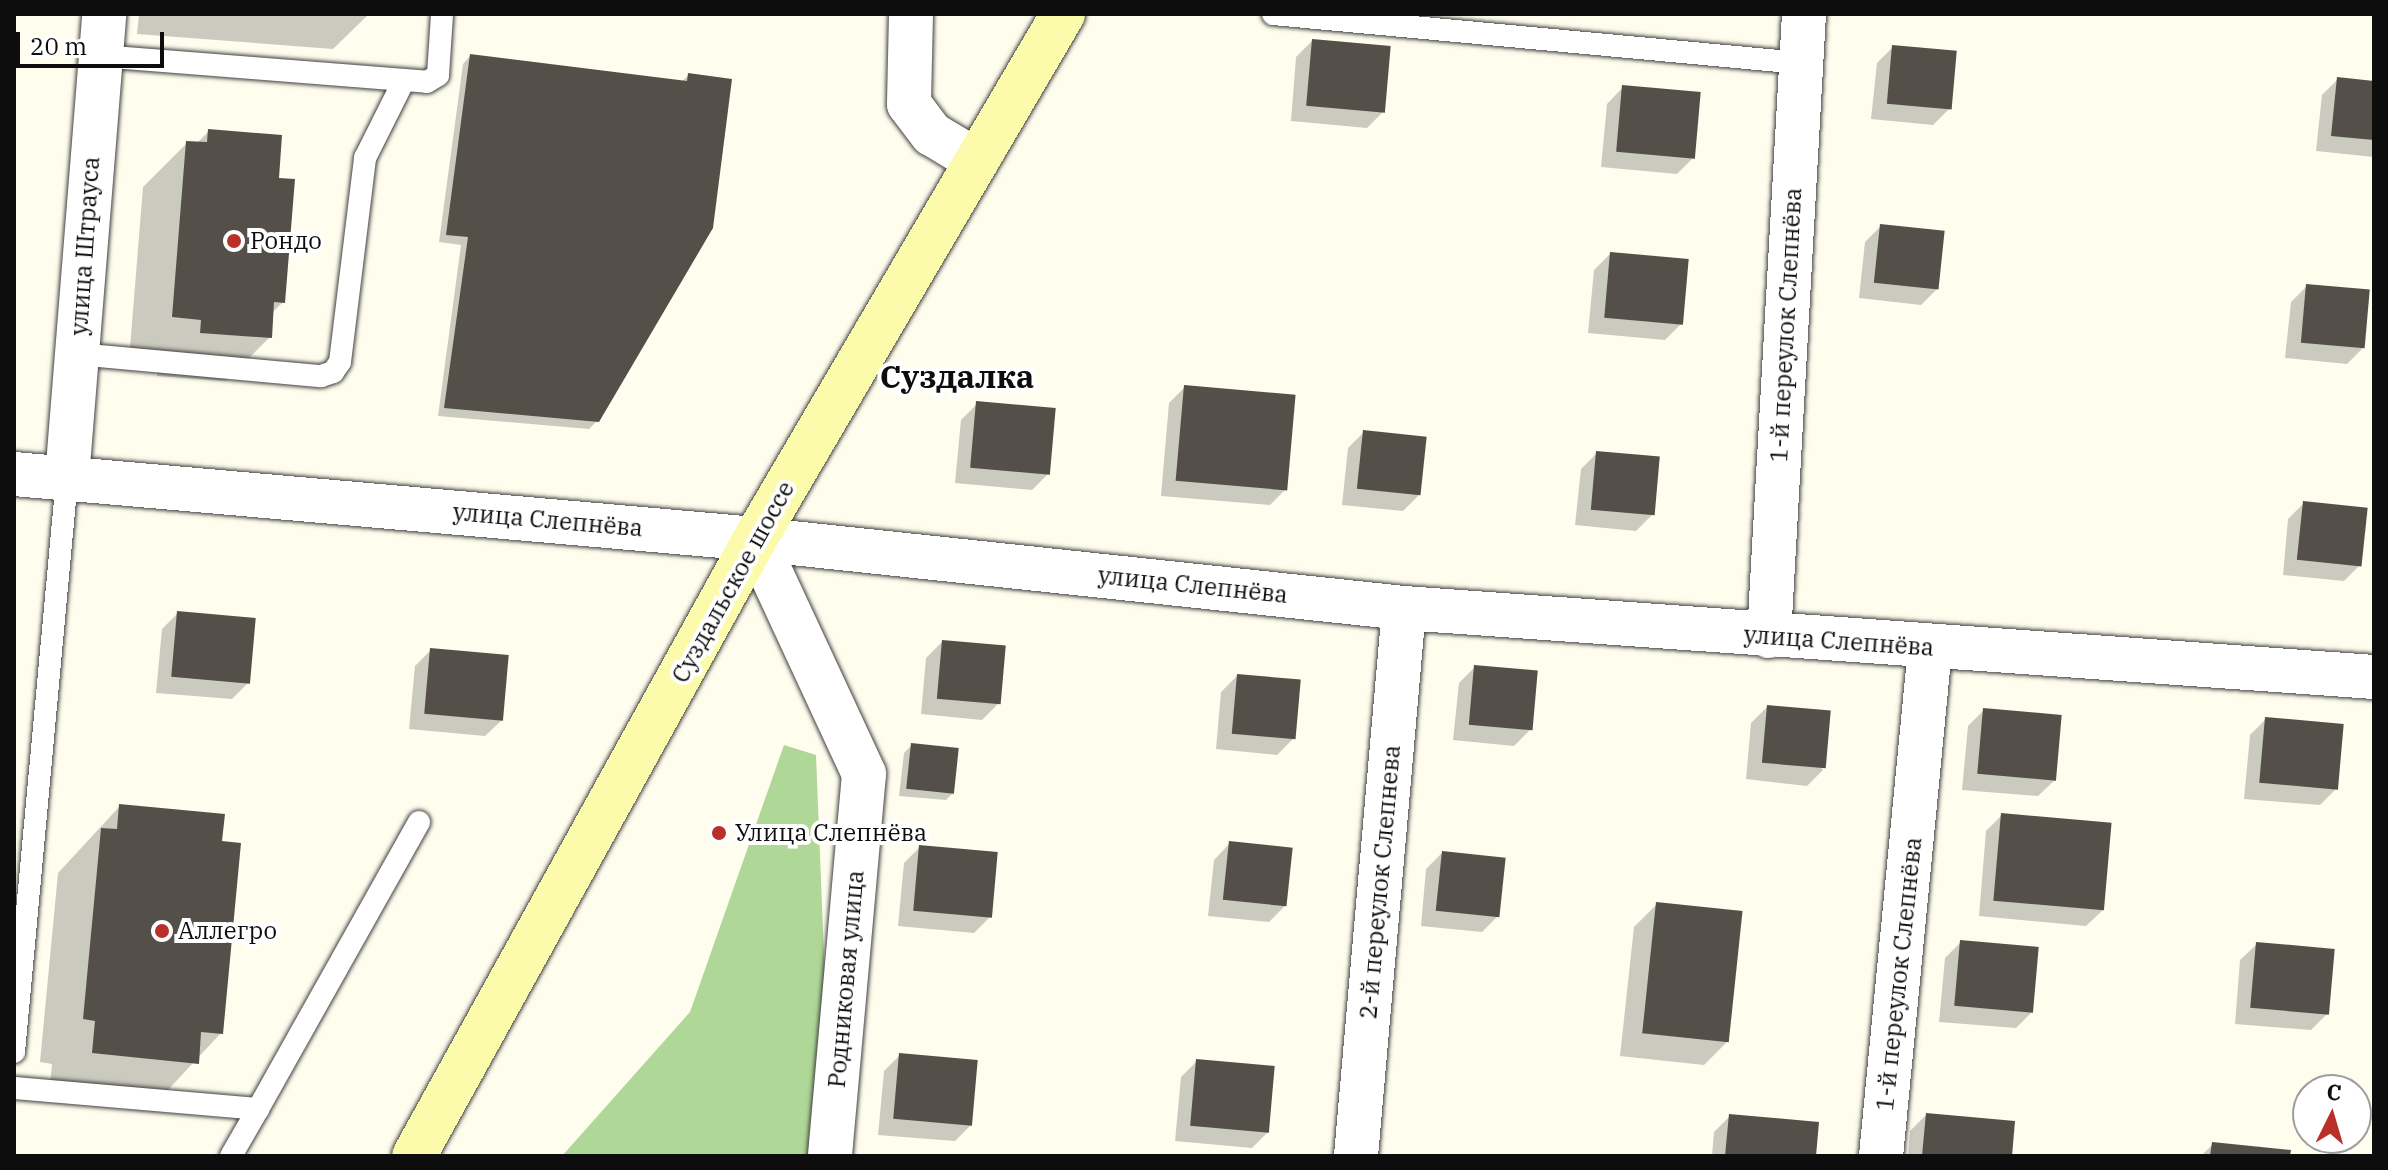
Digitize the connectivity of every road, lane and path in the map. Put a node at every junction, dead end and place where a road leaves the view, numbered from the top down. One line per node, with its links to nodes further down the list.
1 (442, 14): 8 (lane)
2 (911, 14): 9 (street)
3 (1063, 14): 9 (main road, Суздальское шоссе)
4 (1273, 14): 7 (lane)
5 (1804, 14): 7 (street, 1-й переулок Слепнёва)
6 (102, 35): 8 (lane); 10 (street, улица Штрауса)
7 (1800, 63): 15 (street, 1-й переулок Слепнёва)
8 (404, 80): 10 (lane)
9 (977, 161): 13 (main road, Суздальское шоссе)
10 (77, 354): 12 (street, улица Штрауса)
11 (14, 474): 12 (street, улица Слепнёва)
12 (67, 478): 13 (street, улица Слепнёва); 19 (lane)
13 (755, 539): 14 (street, улица Слепнёва); 24 (main road, Суздальское шоссе); 25 (street, Родниковая улица)
14 (1404, 608): 15 (street, улица Слепнёва); 26 (street, 2-й переулок Слепнева)
15 (1769, 636): 16 (street, улица Слепнёва)
16 (1930, 648): 17 (street, улица Слепнёва); 27 (street, 1-й переулок Слепнёва)
17 (2374, 677)
18 (419, 822): 22 (lane)
19 (17, 989): 20 (lane)
20 (14, 1052)
21 (14, 1088): 22 (lane)
22 (258, 1109): 23 (lane)
23 (231, 1156)
24 (414, 1156)
25 (830, 1156)
26 (1356, 1156)
27 (1881, 1156)

